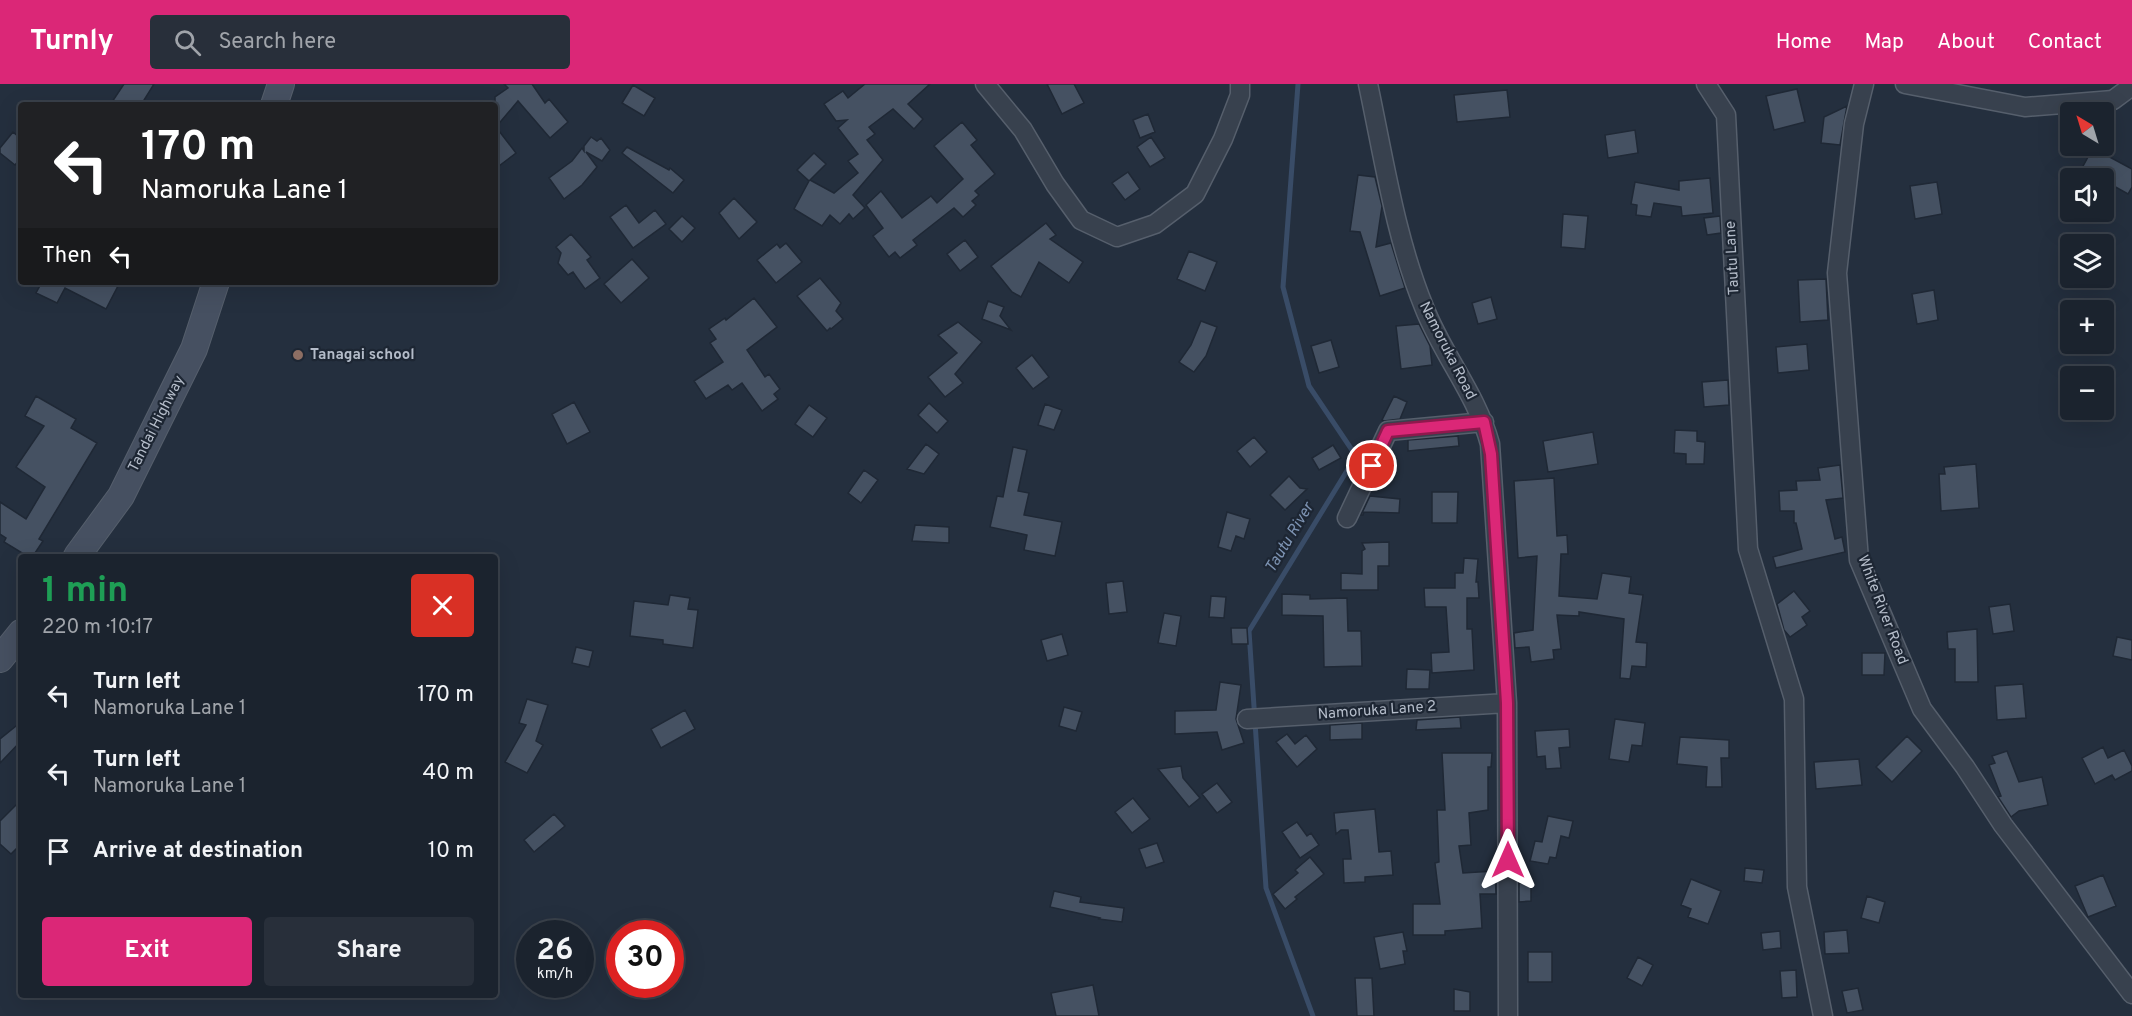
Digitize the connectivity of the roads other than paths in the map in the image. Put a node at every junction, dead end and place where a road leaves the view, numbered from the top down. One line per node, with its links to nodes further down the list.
1 (281, 84): 9 (main road)
2 (985, 84): 3 (street)
3 (1240, 84)
4 (1368, 84): 11 (street, Namoruka Road)
5 (1706, 84): 20 (street, Tautu Lane)
6 (1864, 84): 18 (street, White River Road)
7 (1905, 84): 8 (street)
8 (2132, 86)
9 (275, 102)
10 (215, 285): 13 (main road, Tandai Highway)
11 (1484, 422): 12 (street); 16 (street, Namoruka Road)
12 (1347, 518)
13 (78, 554)
14 (18, 637): 15 (main road)
15 (0, 659)
16 (1507, 703): 17 (street, Namoruka Lane 2); 19 (street, Namoruka Road)
17 (1247, 719)
18 (2132, 994)
19 (1508, 1016)
20 (1823, 1016)

